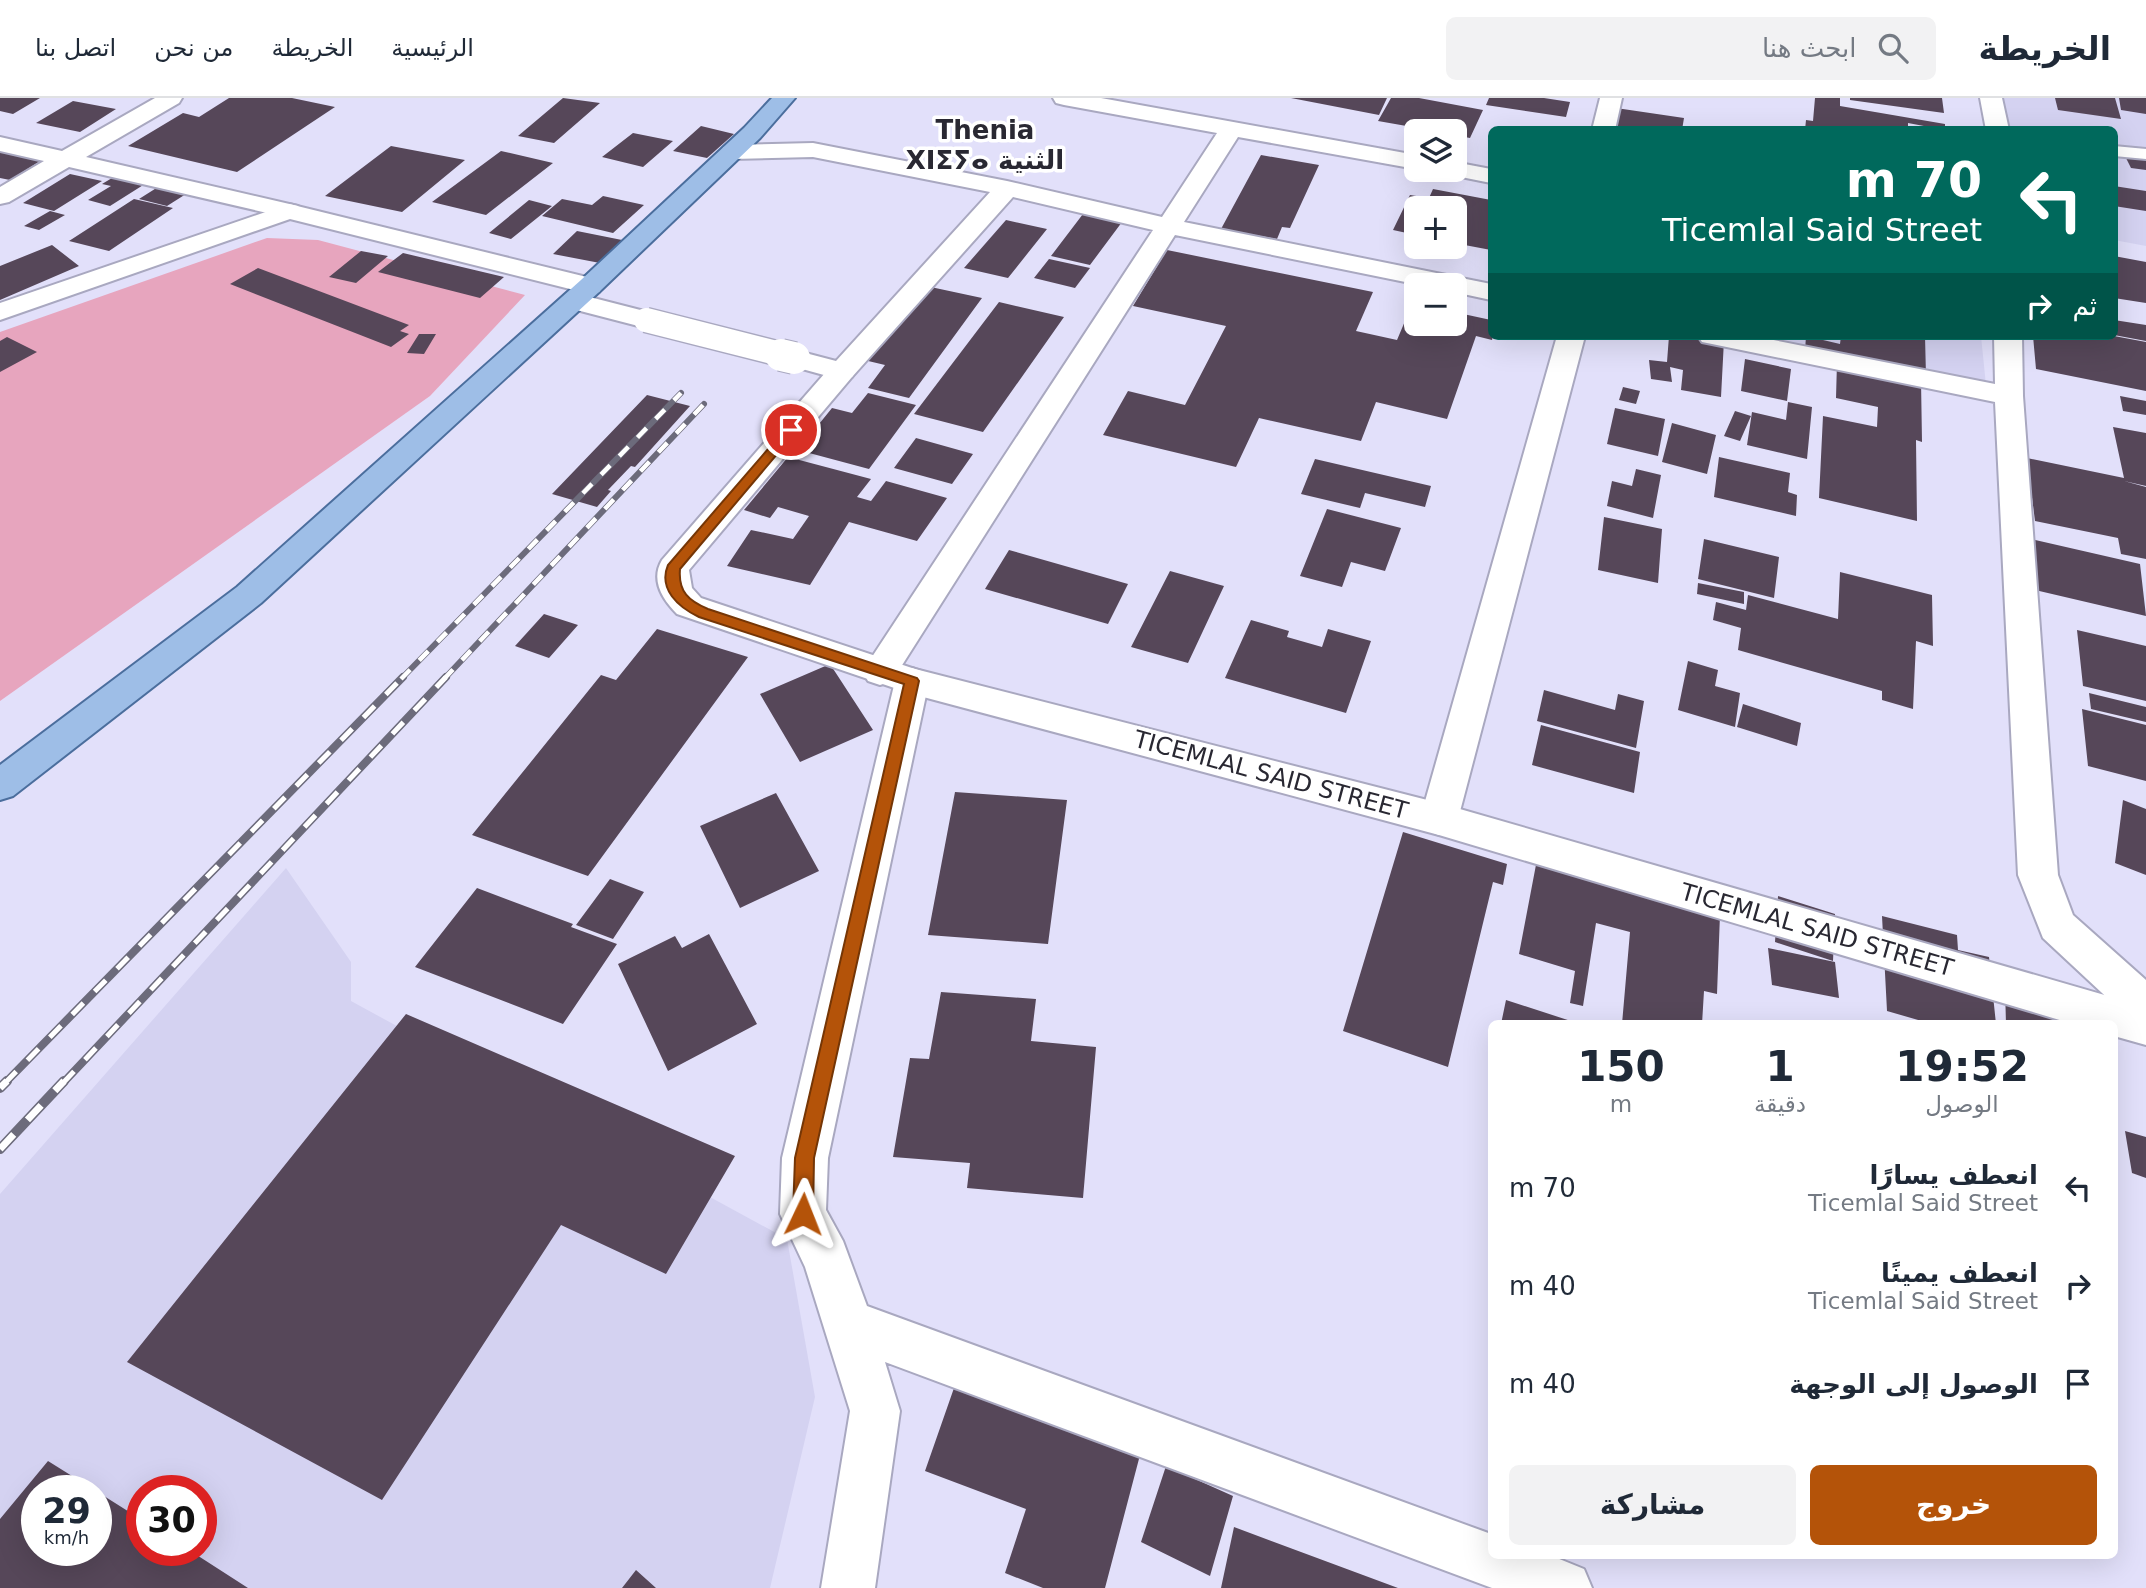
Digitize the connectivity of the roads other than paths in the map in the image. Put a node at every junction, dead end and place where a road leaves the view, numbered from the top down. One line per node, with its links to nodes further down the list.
1 (171, 98): 13 (street)
2 (784, 98): 11 (main road)
3 (1611, 98): 6 (street)
4 (1991, 98): 7 (street)
5 (1072, 99): 8 (street)
6 (1604, 126)
7 (1997, 126)
8 (1233, 128): 14 (street); 20 (street)
9 (0, 144): 13 (street)
10 (2118, 151): 12 (lane)
11 (732, 152): 17 (street); 22 (main road)
12 (2146, 154)
13 (65, 159): 18 (street); 19 (street)
14 (1404, 160)
15 (1467, 171): 16 (street)
16 (1488, 175)
17 (1007, 188): 20 (street); 27 (street, TICEMLAL SAID STREET)
18 (0, 197)
19 (289, 211): 22 (street); 23 (street)
20 (1168, 226): 21 (street); 29 (street)
21 (1488, 291)
22 (582, 294): 27 (street, bridge); 30 (main road)
23 (0, 312)
24 (1570, 340): 31 (street)
25 (1732, 340): 28 (street)
26 (2008, 340): 28 (street)
27 (842, 371): 29 (street, TICEMLAL SAID STREET)
28 (2009, 396): 32 (street)
29 (896, 677): 31 (street, TICEMLAL SAID STREET); 34 (street)
30 (0, 785)
31 (1439, 819): 33 (street, TICEMLAL SAID STREET)
32 (2146, 1007)
33 (2146, 1026)
34 (849, 1324): 35 (street); 36 (street)
35 (848, 1588)
36 (1565, 1588)

